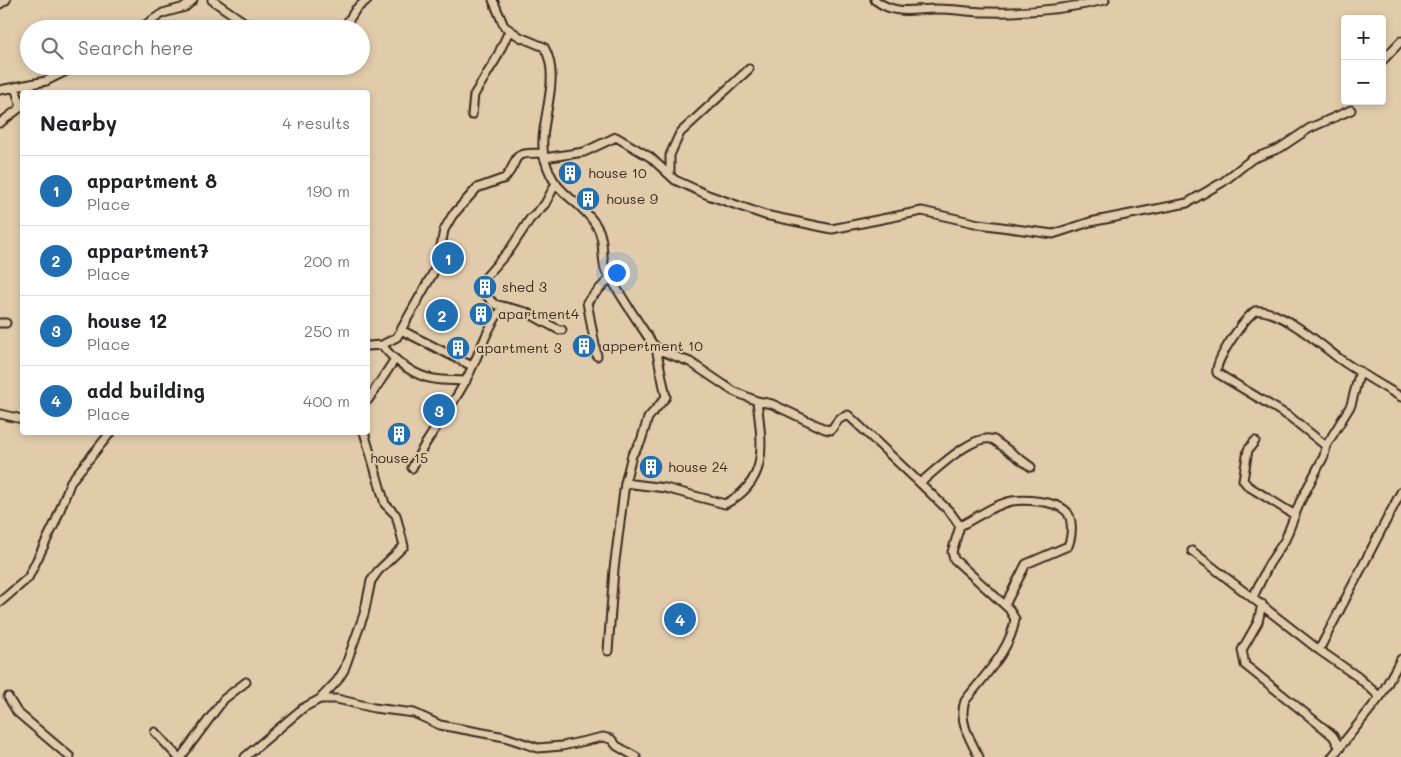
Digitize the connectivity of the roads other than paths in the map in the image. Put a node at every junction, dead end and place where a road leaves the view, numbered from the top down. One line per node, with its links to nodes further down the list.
1 (6, 0): 8 (street)
2 (193, 0): 9 (street)
3 (212, 0): 10 (street)
4 (367, 0): 11 (street)
5 (493, 0): 12 (street)
6 (874, 0): 7 (street)
7 (1105, 0)
8 (0, 4)
9 (152, 20)
10 (241, 20)
11 (349, 20)
12 (510, 31): 22 (street); 24 (street)
13 (1401, 40): 14 (street)
14 (1383, 60)
15 (749, 69): 25 (street)
16 (58, 75): 17 (street)
17 (15, 87): 18 (street); 19 (street)
18 (0, 90)
19 (20, 104)
20 (20, 108): 23 (street)
21 (1351, 110): 25 (street)
22 (472, 115)
23 (0, 123)
24 (544, 156): 25 (street); 26 (street); 29 (street)
25 (670, 175)
26 (555, 185): 27 (street); 28 (street)
27 (610, 278): 33 (street); 34 (street)
28 (503, 308): 30 (street); 36 (street)
29 (401, 330): 31 (street); 36 (street)
30 (562, 330)
31 (382, 345): 32 (street); 35 (street)
32 (370, 346)
33 (656, 348): 43 (street); 52 (street)
34 (597, 356)
35 (395, 359): 40 (street); 41 (street)
36 (472, 366): 40 (street)
37 (1360, 371): 38 (street); 39 (street); 49 (street)
38 (1368, 376): 39 (street); 42 (street)
39 (1358, 380): 49 (street)
40 (466, 381): 51 (street)
41 (370, 397)
42 (1401, 397)
43 (757, 401): 52 (street); 53 (street)
44 (0, 414): 45 (street)
45 (20, 419)
46 (109, 435): 59 (street)
47 (365, 435): 68 (street)
48 (1255, 440): 55 (street)
49 (1326, 446): 55 (street)
50 (1031, 467): 53 (street)
51 (412, 468)
52 (625, 483): 63 (street)
53 (920, 483): 56 (street)
54 (1401, 492): 62 (street)
55 (1295, 515): 58 (street)
56 (960, 526): 61 (street); 61 (street)
57 (1192, 551): 58 (street)
58 (1253, 598): 60 (street)
59 (0, 602)
60 (1262, 604): 62 (street); 70 (street)
61 (1004, 605): 75 (street)
62 (1319, 650): 67 (street)
63 (608, 651)
64 (1401, 659): 67 (street)
65 (246, 682): 72 (street)
66 (8, 697): 71 (street)
67 (1380, 697): 70 (street)
68 (320, 699): 73 (street); 74 (street)
69 (155, 732): 72 (street)
70 (1340, 748): 76 (street)
71 (70, 757)
72 (180, 757)
73 (245, 757)
74 (636, 757)
75 (980, 757)
76 (1332, 757)

